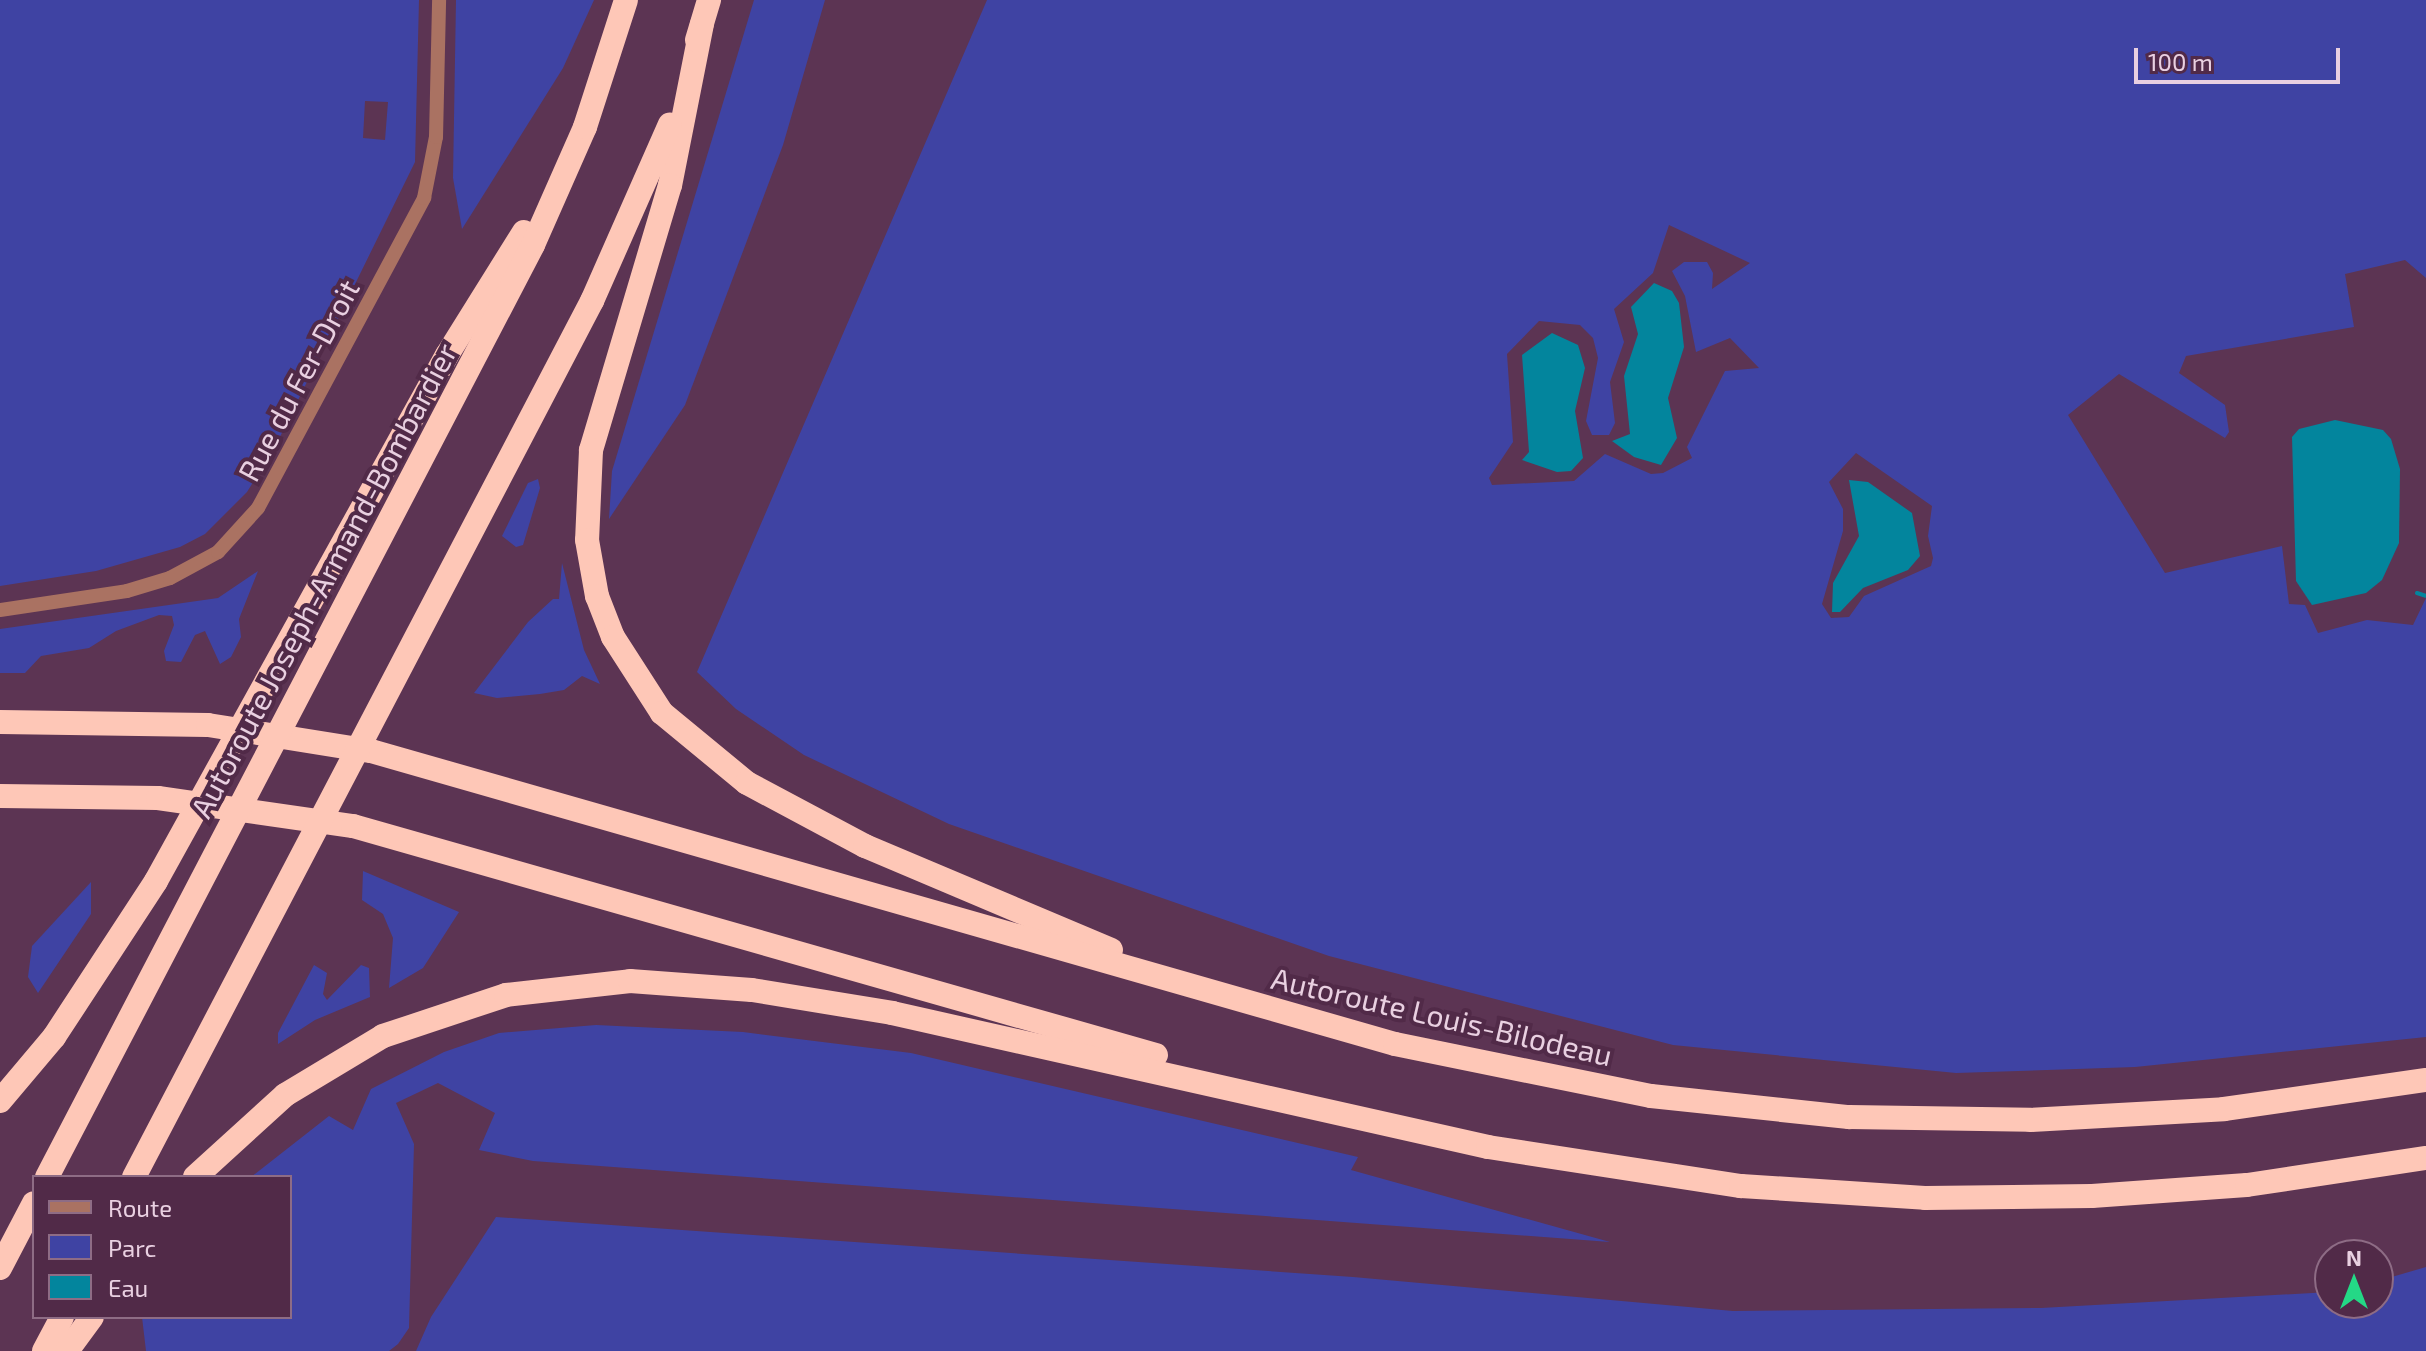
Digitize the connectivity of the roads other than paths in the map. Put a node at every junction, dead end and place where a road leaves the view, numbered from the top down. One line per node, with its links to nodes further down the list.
1 (439, 0): 6 (street, Rue du Fer-Droit)
2 (626, 0): 5 (highway, Autoroute Joseph-Armand-Bombardier)
3 (709, 0): 4 (highway)
4 (702, 24): 9 (highway); 15 (highway)
5 (577, 149): 11 (highway); 14 (highway, Autoroute Joseph-Armand-Bombardier)
6 (0, 610)
7 (0, 722): 9 (highway)
8 (0, 796): 12 (highway)
9 (1209, 991): 10 (highway, Autoroute Louis-Bilodeau)
10 (2426, 1080)
11 (0, 1101)
12 (1381, 1121): 13 (highway); 16 (highway)
13 (2426, 1158)
14 (48, 1175)
15 (135, 1175)
16 (197, 1175)
17 (32, 1207): 18 (highway)
18 (0, 1268)
19 (61, 1319): 21 (highway)
20 (91, 1319): 22 (highway)
21 (44, 1351)
22 (67, 1351)

